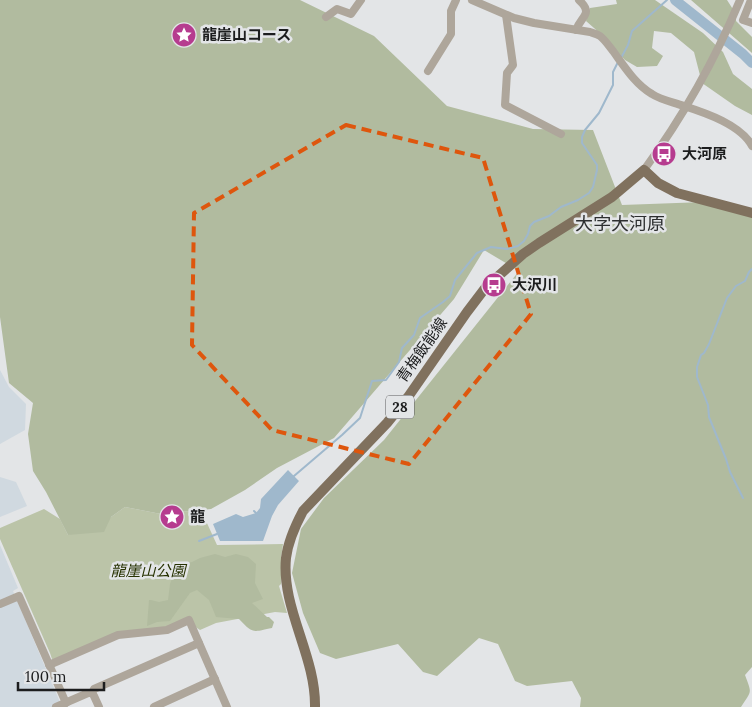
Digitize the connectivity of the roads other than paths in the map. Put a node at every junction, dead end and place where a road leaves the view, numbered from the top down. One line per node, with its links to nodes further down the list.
1 (361, 0): 9 (street)
2 (456, 0): 12 (street)
3 (472, 0): 7 (street)
4 (579, 0): 11 (street)
5 (740, 0): 13 (street)
6 (751, 0): 10 (street)
7 (487, 3): 8 (street)
8 (506, 15): 11 (street); 14 (street)
9 (326, 17)
10 (752, 23)
11 (576, 30): 13 (street)
12 (428, 71)
13 (686, 106): 15 (street); 16 (street)
14 (562, 134)
15 (752, 146)
16 (644, 170): 17 (main road); 28 (main road, 青梅飯能線 / 28)
17 (752, 214)
18 (0, 604): 20 (street)
19 (199, 643): 20 (street); 21 (street); 22 (street)
20 (49, 665): 23 (street)
21 (215, 679): 26 (street); 27 (street)
22 (92, 693): 23 (street); 25 (street)
23 (66, 703): 24 (street)
24 (56, 707)
25 (99, 707)
26 (154, 707)
27 (227, 707)
28 (315, 707)

